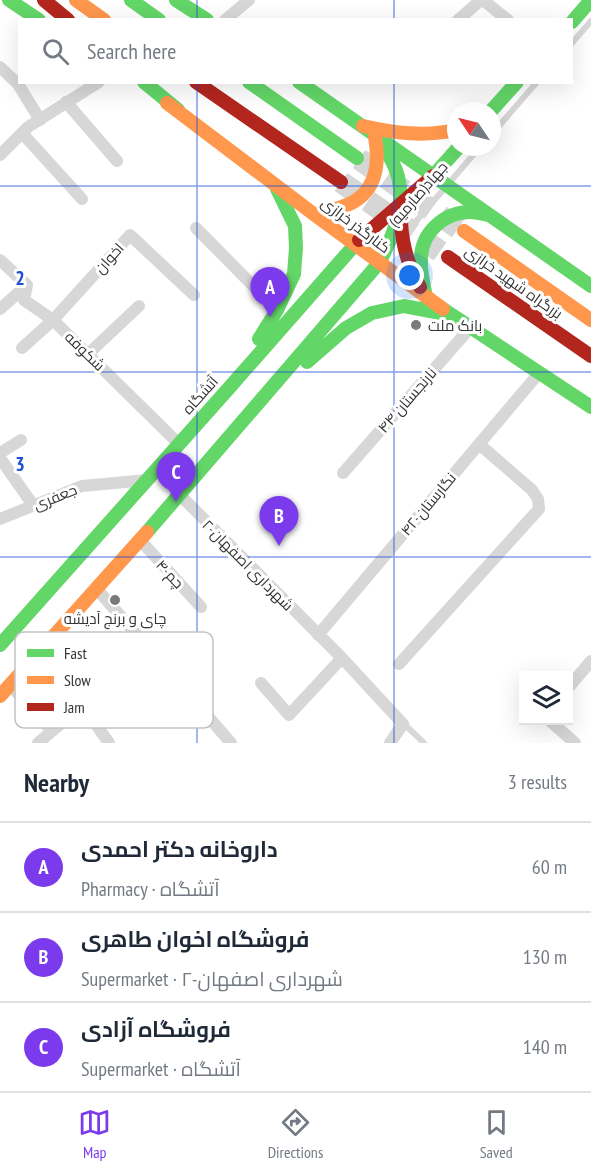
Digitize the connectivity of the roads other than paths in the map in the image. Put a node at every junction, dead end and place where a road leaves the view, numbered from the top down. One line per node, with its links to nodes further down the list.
1 (9, 0): 10 (main road)
2 (44, 0): 11 (main road)
3 (76, 0): 12 (main road)
4 (131, 0): 13 (main road)
5 (176, 0): 14 (main road)
6 (181, 0): 15 (main road)
7 (249, 0): 16 (street)
8 (482, 0): 17 (street); 18 (street)
9 (591, 0): 19 (main road)
10 (36, 18)
11 (66, 18)
12 (101, 18)
13 (156, 18)
14 (205, 18)
15 (205, 18)
16 (227, 18)
17 (461, 18)
18 (505, 18)
19 (573, 21)
20 (591, 21): 21 (lane)
21 (573, 42)
22 (0, 67): 34 (street)
23 (96, 84): 31 (street)
24 (139, 84): 33 (main road, کنارگذر خرازی)
25 (146, 84): 33 (main road)
26 (199, 84): 46 (main road)
27 (252, 84): 43 (main road)
28 (302, 84): 36 (main road)
29 (515, 84): 32 (main road)
30 (535, 84): 35 (lane)
31 (66, 102): 34 (street); 44 (street)
32 (499, 102)
33 (178, 110): 47 (main road, کنارگذر خرازی)
34 (40, 120): 37 (street)
35 (501, 124)
36 (360, 125): 38 (main road); 39 (main road)
37 (22, 133): 40 (street); 49 (street)
38 (447, 133)
39 (374, 134): 45 (main road); 50 (main road); 51 (main road)
40 (0, 155)
41 (451, 156): 45 (main road, جهاد(صارمیه))
42 (472, 156): 48 (lane, جهاد(صارمیه))
43 (357, 158)
44 (117, 161)
45 (433, 176): 48 (main road); 50 (main road, آتشگاه)
46 (341, 182)
47 (274, 184): 51 (main road, کنارگذر خرازی); 66 (main road)
48 (447, 185): 52 (main road); 55 (lane, جهاد(صارمیه))
49 (82, 199)
50 (401, 204): 55 (main road); 56 (main road, آتشگاه); 59 (main road)
51 (315, 215): 56 (main road, کنارگذر خرازی)
52 (492, 216): 61 (main road); 63 (main road)
53 (196, 228): 66 (street)
54 (464, 231): 69 (main road, بزرگراه شهید خرازی)
55 (401, 238): 59 (lane, جهاد(صارمیه)); 63 (main road)
56 (354, 244): 59 (main road, کنارگذر خرازی); 75 (main road, آتشگاه)
57 (448, 257): 73 (main road, بزرگراه شهید خرازی)
58 (0, 260): 60 (street, شکوفه)
59 (379, 263): 63 (main road, کنارگذر خرازی); 76 (main road)
60 (27, 285): 65 (street); 68 (street, شکوفه)
61 (591, 286)
62 (194, 296): 68 (street, اخوان)
63 (426, 297): 67 (main road, کنارگذر خرازی)
64 (139, 306): 72 (street)
65 (0, 309)
66 (277, 310): 75 (main road)
67 (452, 315): 70 (main road, کنارگذر خرازی); 76 (main road)
68 (53, 320): 71 (street); 72 (street, شکوفه)
69 (591, 320)
70 (471, 328): 74 (main road, کنارگذر خرازی); 83 (street, ۴۴ نارنجستان)
71 (22, 348)
72 (88, 354): 79 (street, شکوفه)
73 (591, 356)
74 (539, 373): 77 (main road, کنارگذر خرازی); 80 (street, ۴۲-نگارستان)
75 (228, 388): 79 (main road, آتشگاه)
76 (257, 404): 85 (main road)
77 (591, 407)
78 (21, 440): 81 (street)
79 (179, 444): 84 (main road, آتشگاه)
80 (479, 444): 93 (street, ۴۲-نگارستان); 97 (street)
81 (0, 453)
82 (0, 459): 86 (street)
83 (343, 473)
84 (147, 480): 86 (street, جعفری); 94 (main road, آتشگاه)
85 (179, 494): 88 (main road); 93 (street, ۲-شهرداری اصفهان)
86 (33, 506): 87 (street, جعفری)
87 (0, 519)
88 (140, 540): 89 (main road); 90 (street, ۴-چم)
89 (96, 588): 91 (main road); 92 (street)
90 (201, 607)
91 (57, 632)
92 (135, 632)
93 (318, 635): 95 (street, ۲-شهرداری اصفهان)
94 (0, 645)
95 (342, 658): 100 (street); 105 (street, ۲-شهرداری اصفهان)
96 (591, 662): 99 (street)
97 (399, 664)
98 (15, 679): 101 (main road)
99 (573, 682)
100 (261, 683)
101 (10, 685): 102 (street); 103 (main road)
102 (15, 690)
103 (0, 696)
104 (213, 722): 113 (street)
105 (403, 724): 114 (street); 115 (lane)
106 (555, 725): 116 (street)
107 (49, 728): 110 (street)
108 (56, 728): 110 (street)
109 (98, 728): 112 (street)
110 (52, 731): 111 (street)
111 (38, 743)
112 (109, 743)
113 (231, 743)
114 (390, 743)
115 (424, 743)
116 (575, 743)

